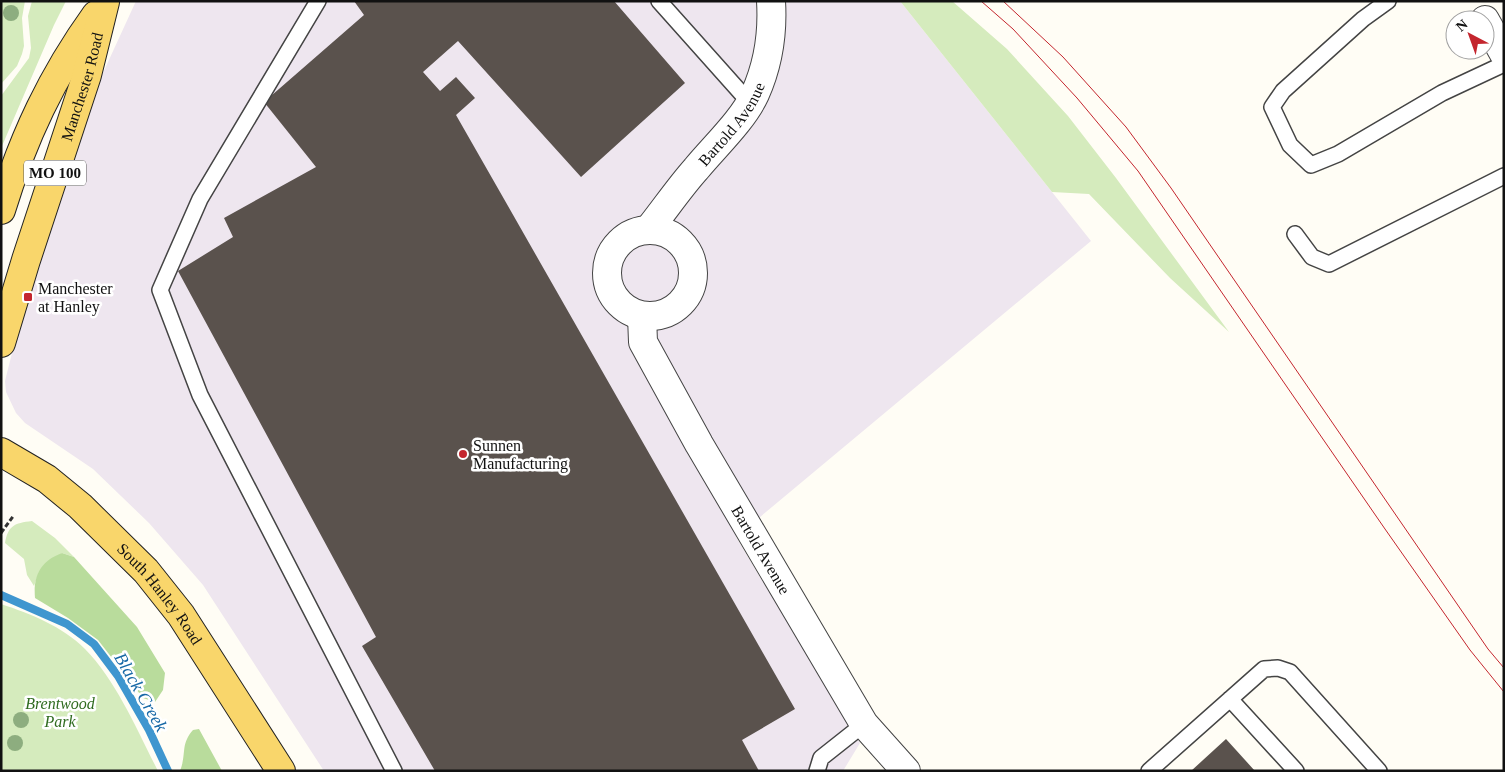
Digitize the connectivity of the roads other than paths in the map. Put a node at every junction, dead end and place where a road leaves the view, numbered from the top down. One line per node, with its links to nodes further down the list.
1 (318, 1): 20 (lane)
2 (659, 1): 9 (lane)
3 (771, 1): 9 (street, Bartold Avenue)
4 (1388, 1): 8 (lane)
5 (105, 2): 11 (main road, Manchester Road / MO 100); 15 (main road, Manchester Road / MO 100)
6 (1495, 38): 7 (street)
7 (1504, 54)
8 (1504, 64)
9 (750, 103): 12 (street, Bartold Avenue)
10 (1504, 176): 13 (lane)
11 (1, 210)
12 (649, 229): 14 (street); 14 (street)
13 (1295, 234)
14 (642, 316): 18 (street, Bartold Avenue)
15 (1, 343)
16 (1, 452): 19 (main road, South Hanley Road)
17 (1230, 699): 23 (lane); 24 (lane); 25 (lane)
18 (864, 724): 21 (lane); 22 (street, Bartold Avenue)
19 (280, 771)
20 (394, 771)
21 (817, 771)
22 (906, 771)
23 (1149, 771)
24 (1296, 771)
25 (1379, 771)

